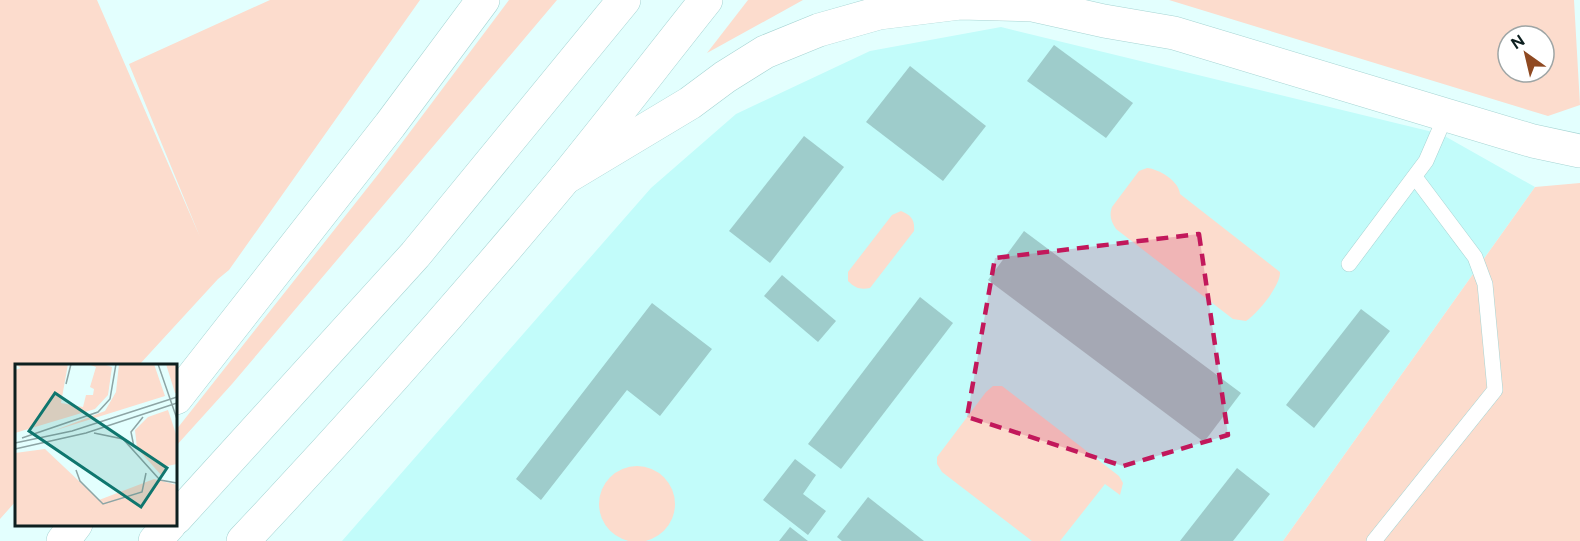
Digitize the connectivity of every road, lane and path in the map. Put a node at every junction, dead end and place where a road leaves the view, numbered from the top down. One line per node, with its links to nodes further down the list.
1 (483, 0): 11 (highway)
2 (624, 0): 12 (highway)
3 (706, 0): 9 (highway)
4 (1106, 0): 5 (highway)
5 (1174, 33): 6 (highway); 9 (highway)
6 (1446, 115): 7 (highway); 8 (lane)
7 (1580, 151)
8 (1415, 177): 10 (lane); 18 (lane)
9 (566, 178): 17 (highway)
10 (1349, 264)
11 (177, 397)
12 (177, 517)
13 (75, 526): 15 (highway)
14 (169, 526): 16 (highway)
15 (63, 541)
16 (155, 541)
17 (243, 541)
18 (1374, 541)

